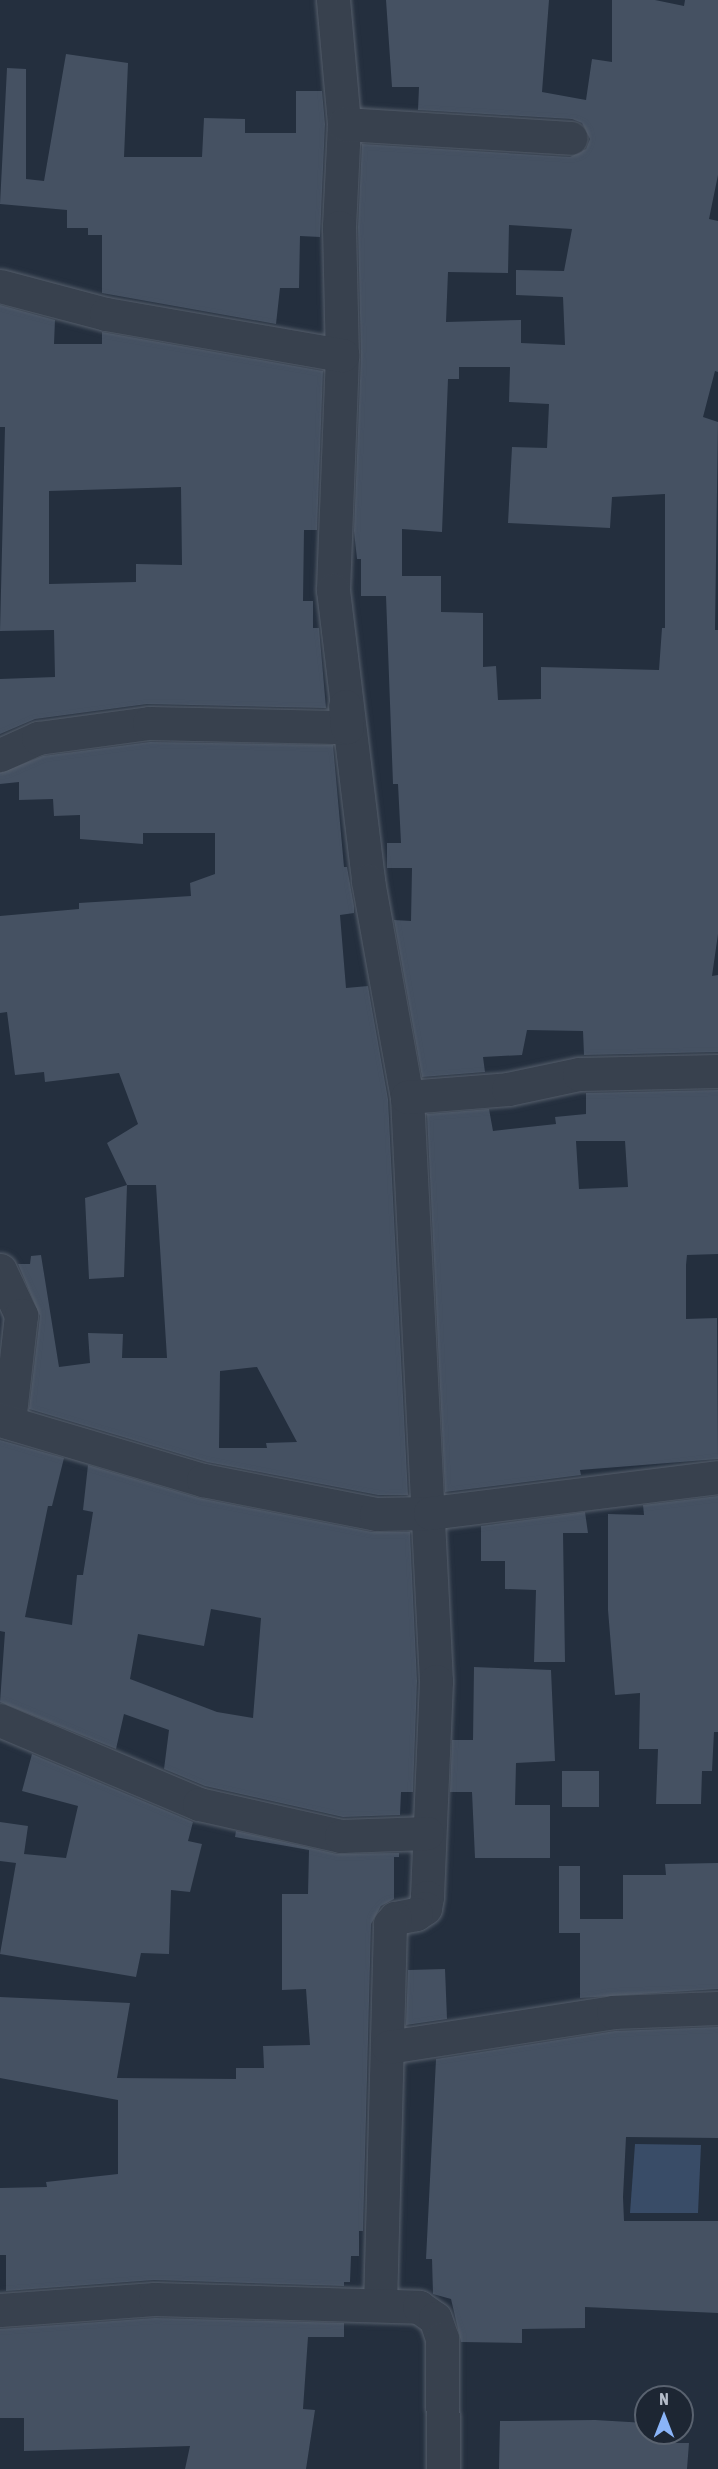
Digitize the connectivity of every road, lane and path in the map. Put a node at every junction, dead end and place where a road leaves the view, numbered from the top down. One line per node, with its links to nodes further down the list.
1 (333, 0): 2 (street)
2 (344, 124): 3 (street); 5 (street)
3 (571, 138)
4 (0, 286): 5 (street)
5 (342, 354): 6 (street)
6 (344, 698): 7 (street); 9 (street)
7 (0, 755)
8 (718, 1071): 9 (street)
9 (407, 1097): 13 (street)
10 (0, 1269): 11 (street)
11 (5, 1421): 13 (street)
12 (718, 1477): 13 (street)
13 (430, 1513): 15 (street)
14 (0, 1720): 15 (street)
15 (427, 1833): 17 (street)
16 (718, 2008): 17 (street)
17 (388, 2048): 18 (street)
18 (380, 2304): 19 (street); 20 (street)
19 (0, 2310)
20 (443, 2469)

